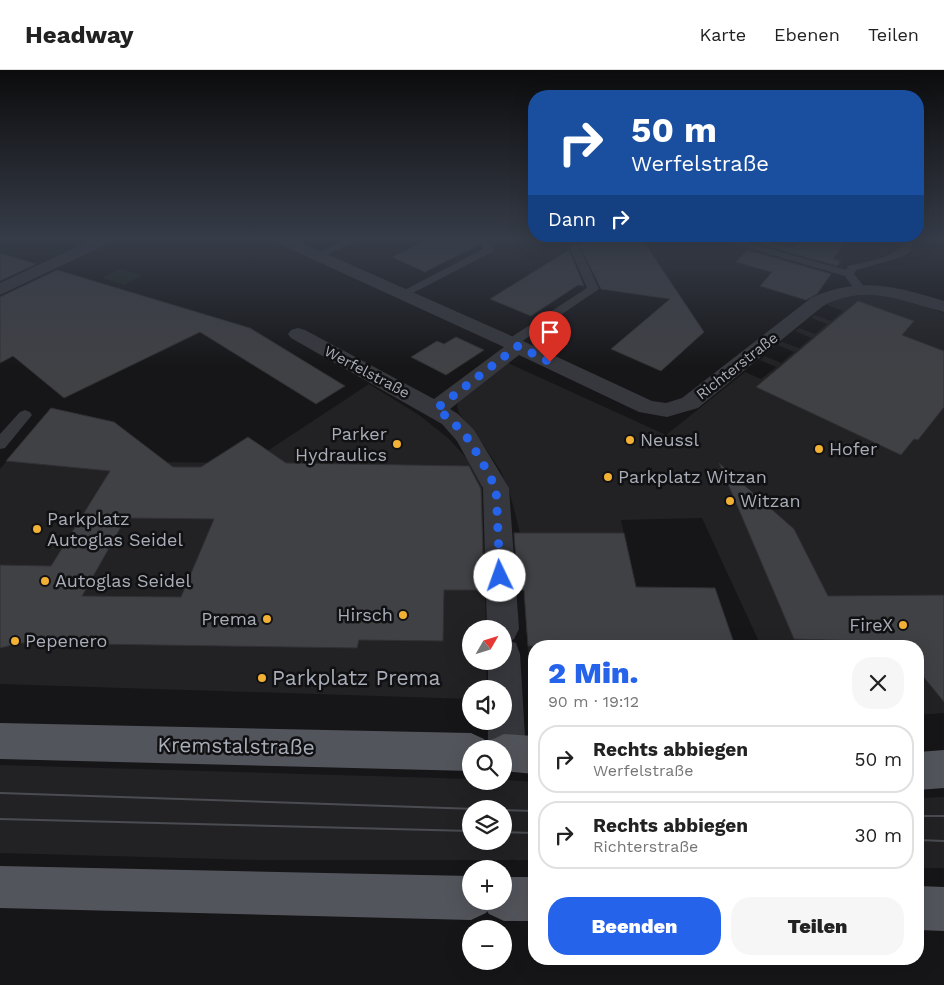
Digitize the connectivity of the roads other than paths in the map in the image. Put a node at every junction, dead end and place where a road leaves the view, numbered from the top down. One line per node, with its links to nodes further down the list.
1 (17, 282): 7 (street)
2 (375, 282): 8 (street, Richterstraße)
3 (427, 282): 8 (lane)
4 (590, 282): 11 (lane)
5 (853, 282): 11 (street, Richterstraße)
6 (856, 282): 9 (street, Richterstraße)
7 (0, 290)
8 (403, 294): 11 (street, Richterstraße)
9 (944, 307)
10 (298, 334): 12 (street, Werfelstraße)
11 (514, 344): 12 (street)
12 (436, 409): 15 (street, Werfelstraße)
13 (25, 415): 14 (lane)
14 (0, 444)
15 (502, 620)
16 (506, 670): 19 (street)
17 (0, 741): 18 (main road, Kremstalstraße)
18 (462, 752)
19 (515, 754)
20 (944, 769): 21 (main road)
21 (924, 771)
22 (0, 888): 23 (main road)
23 (462, 898)
24 (512, 899): 25 (main road)
25 (528, 900)
26 (924, 908): 27 (main road)
27 (944, 909)

